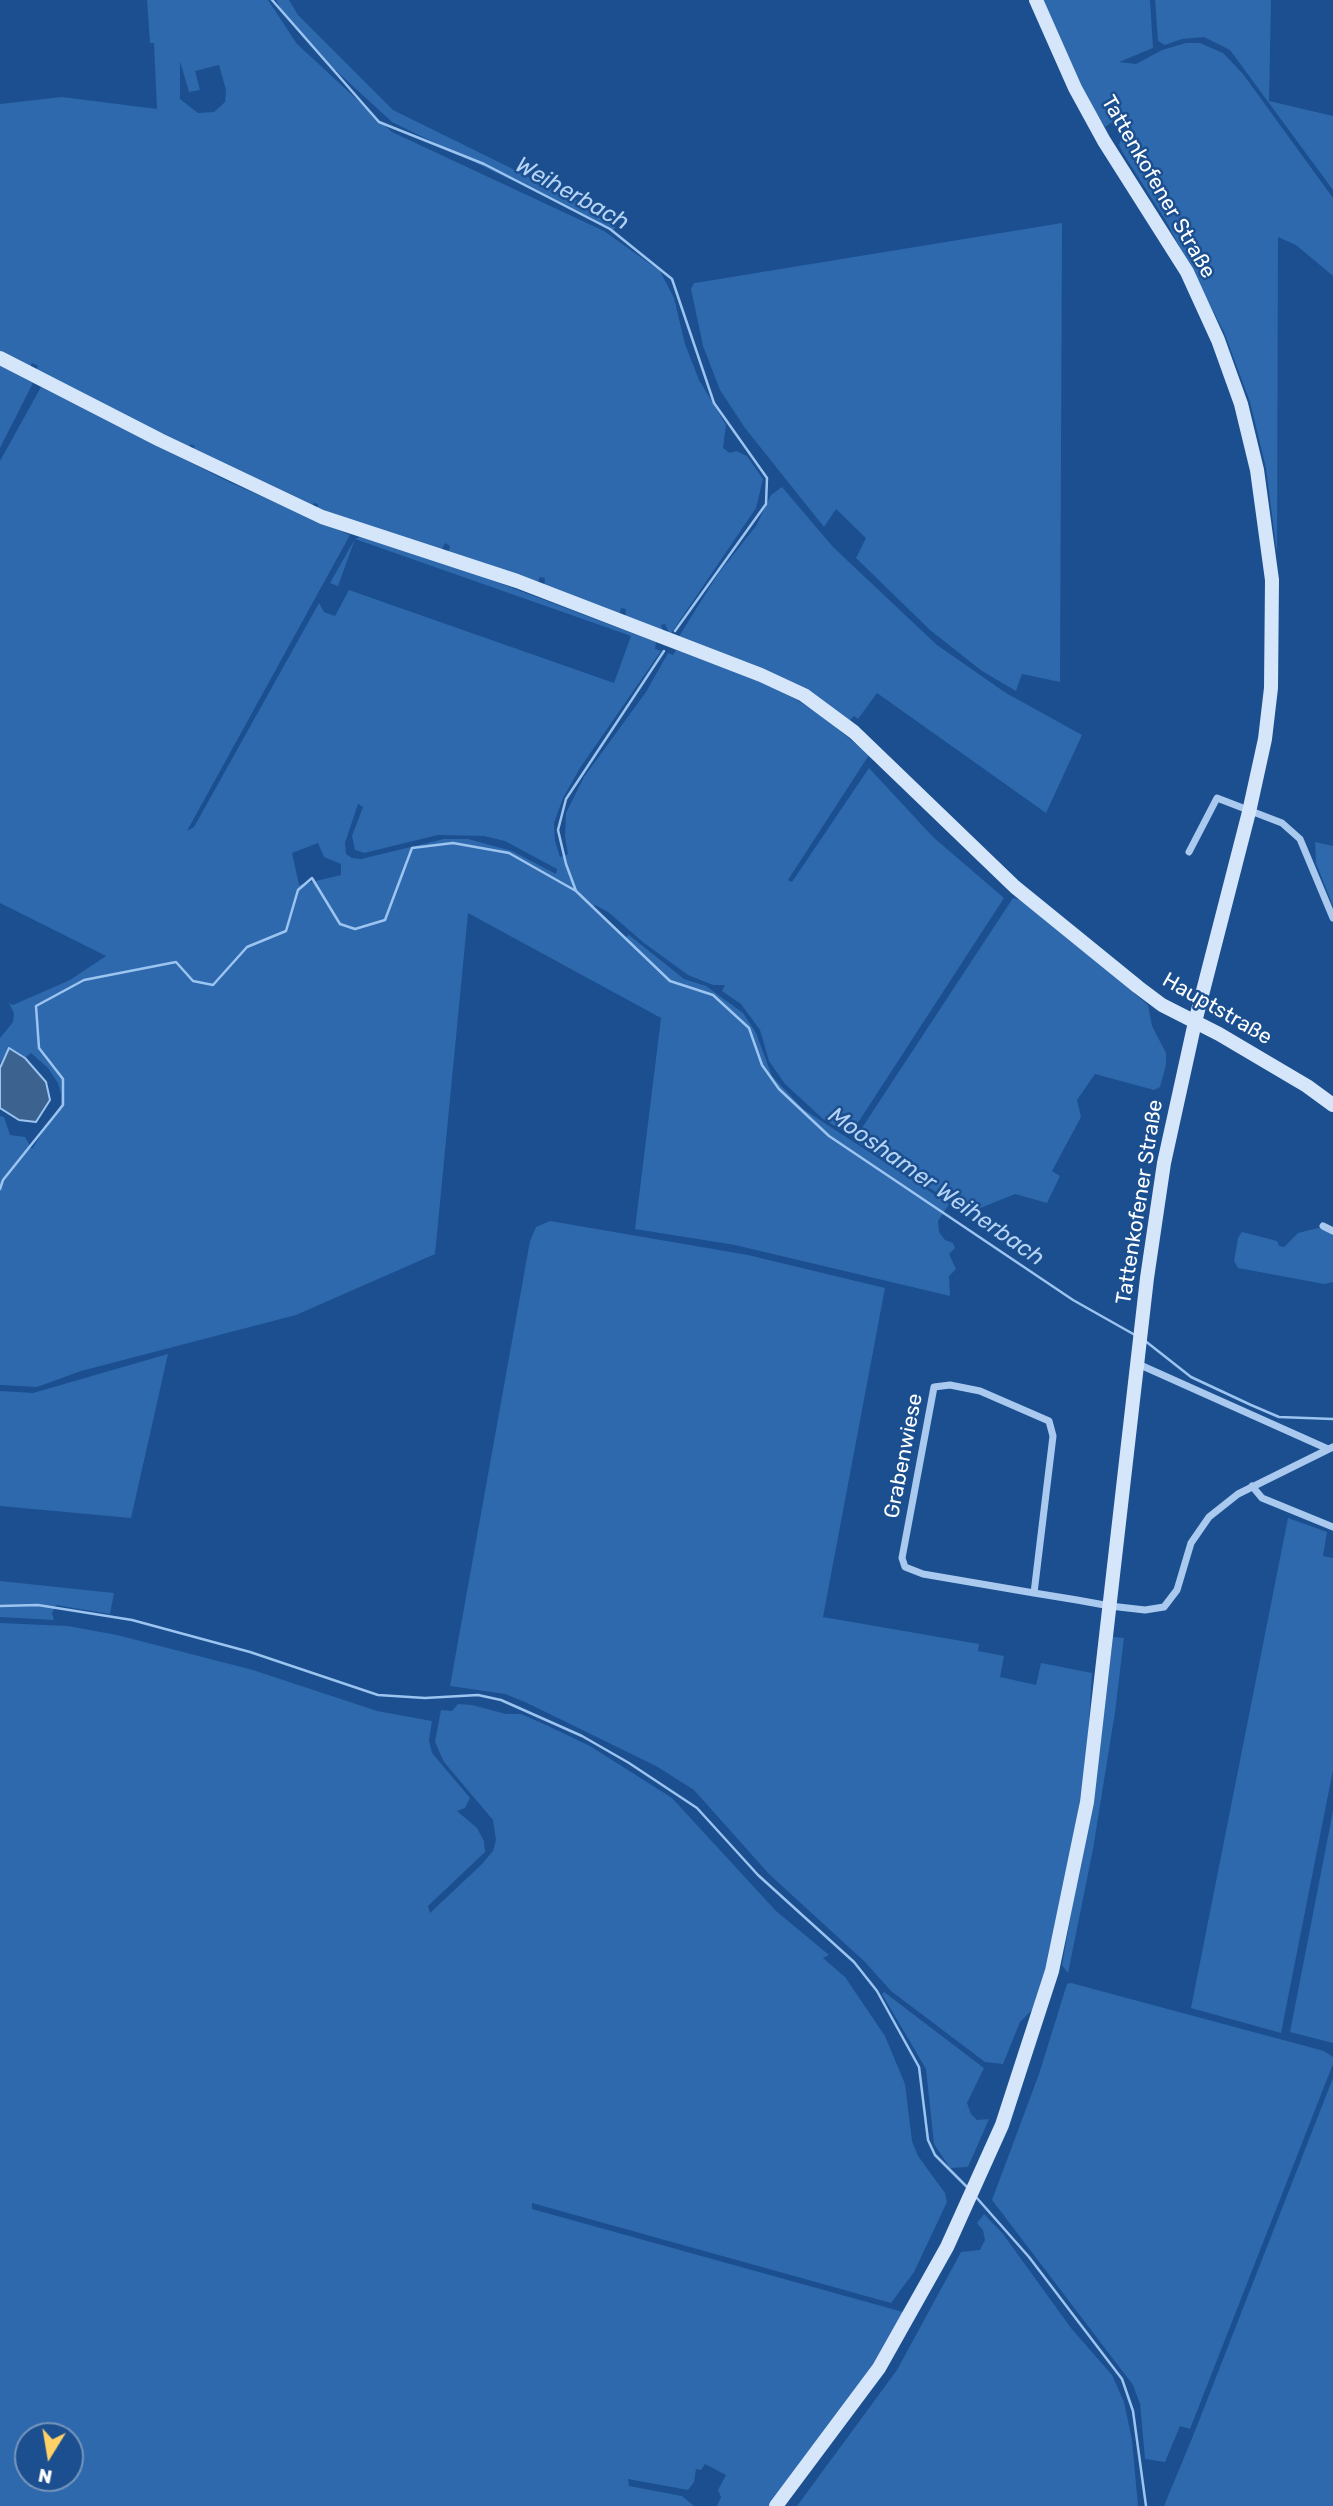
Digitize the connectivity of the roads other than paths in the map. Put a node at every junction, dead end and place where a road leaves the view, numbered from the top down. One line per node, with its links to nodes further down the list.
1 (1036, 0): 3 (main road, Tattenkofener Straße)
2 (0, 358): 6 (main road, Hauptstraße)
3 (1249, 812): 4 (street); 5 (street); 6 (main road, Tattenkofener Straße)
4 (1189, 852)
5 (1333, 918)
6 (1195, 1022): 7 (main road, Hauptstraße); 10 (main road, Tattenkofener Straße)
7 (1333, 1105)
8 (1323, 1226): 9 (street)
9 (1333, 1231)
10 (1138, 1364): 11 (street); 15 (main road, Tattenkofener Straße)
11 (1330, 1448): 12 (street)
12 (1252, 1486): 13 (street); 15 (street, Grabenwiese)
13 (1333, 1527)
14 (1034, 1593): 14 (street, Grabenwiese); 15 (street, Grabenwiese)
15 (1110, 1606): 16 (main road, Tattenkofener Straße)
16 (776, 2506)

